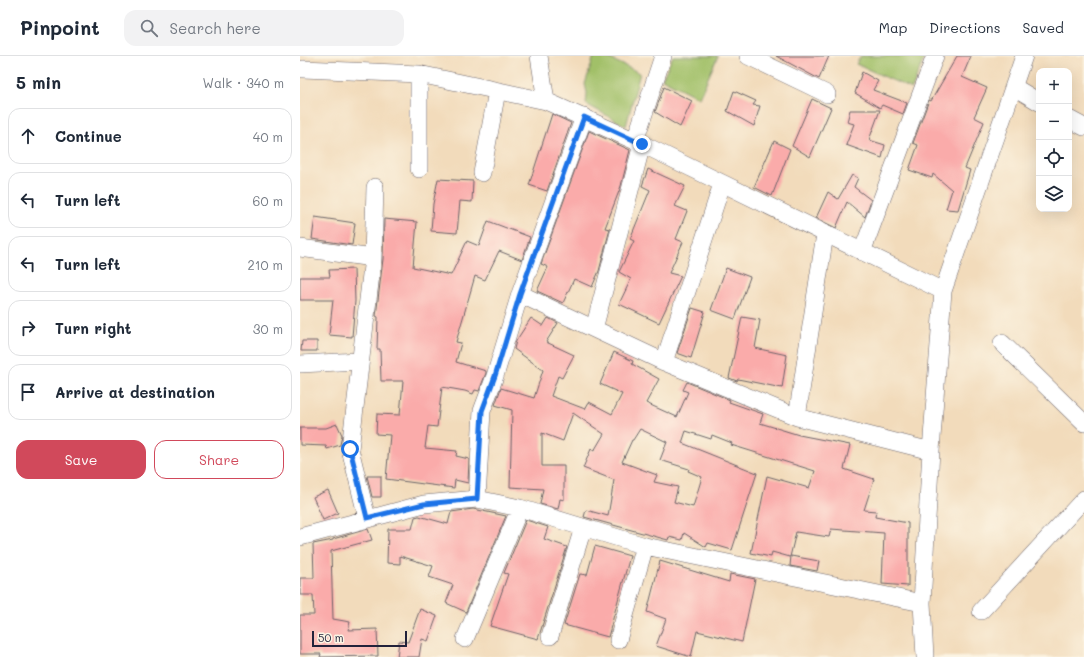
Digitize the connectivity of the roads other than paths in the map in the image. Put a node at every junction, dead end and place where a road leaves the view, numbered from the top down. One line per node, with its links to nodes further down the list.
1 (539, 56): 11 (street)
2 (663, 56): 16 (street)
3 (748, 56): 10 (street)
4 (934, 56): 23 (street)
5 (1024, 56): 8 (street)
6 (303, 69): 7 (street)
7 (419, 74): 9 (street); 17 (street)
8 (1014, 87): 12 (street); 25 (street)
9 (498, 90): 11 (street); 18 (street)
10 (827, 94)
11 (546, 100): 13 (street)
12 (1036, 100)
13 (584, 117): 16 (street); 26 (street)
14 (1072, 121): 15 (street)
15 (1084, 128)
16 (638, 143): 19 (street); 27 (street)
17 (419, 169)
18 (482, 173)
19 (722, 184): 21 (street); 30 (street)
20 (375, 187): 24 (street)
21 (826, 234): 23 (street); 32 (street)
22 (300, 248): 24 (street)
23 (862, 252): 25 (street)
24 (373, 258): 29 (street)
25 (943, 290): 34 (street)
26 (520, 294): 27 (street); 35 (street)
27 (594, 329): 30 (street)
28 (1002, 343): 33 (street)
29 (359, 361): 31 (street); 38 (street)
30 (664, 362): 32 (street)
31 (300, 364)
32 (798, 417): 34 (street)
33 (1084, 423)
34 (930, 451): 42 (street)
35 (477, 499): 37 (street); 38 (street)
36 (1084, 499): 43 (street)
37 (520, 508): 39 (street); 45 (street)
38 (367, 518): 40 (street)
39 (583, 528): 41 (street); 44 (street)
40 (300, 537)
41 (645, 546): 42 (street); 46 (street)
42 (922, 603): 47 (street)
43 (981, 611)
44 (550, 636)
45 (465, 639)
46 (618, 640)
47 (925, 657)

